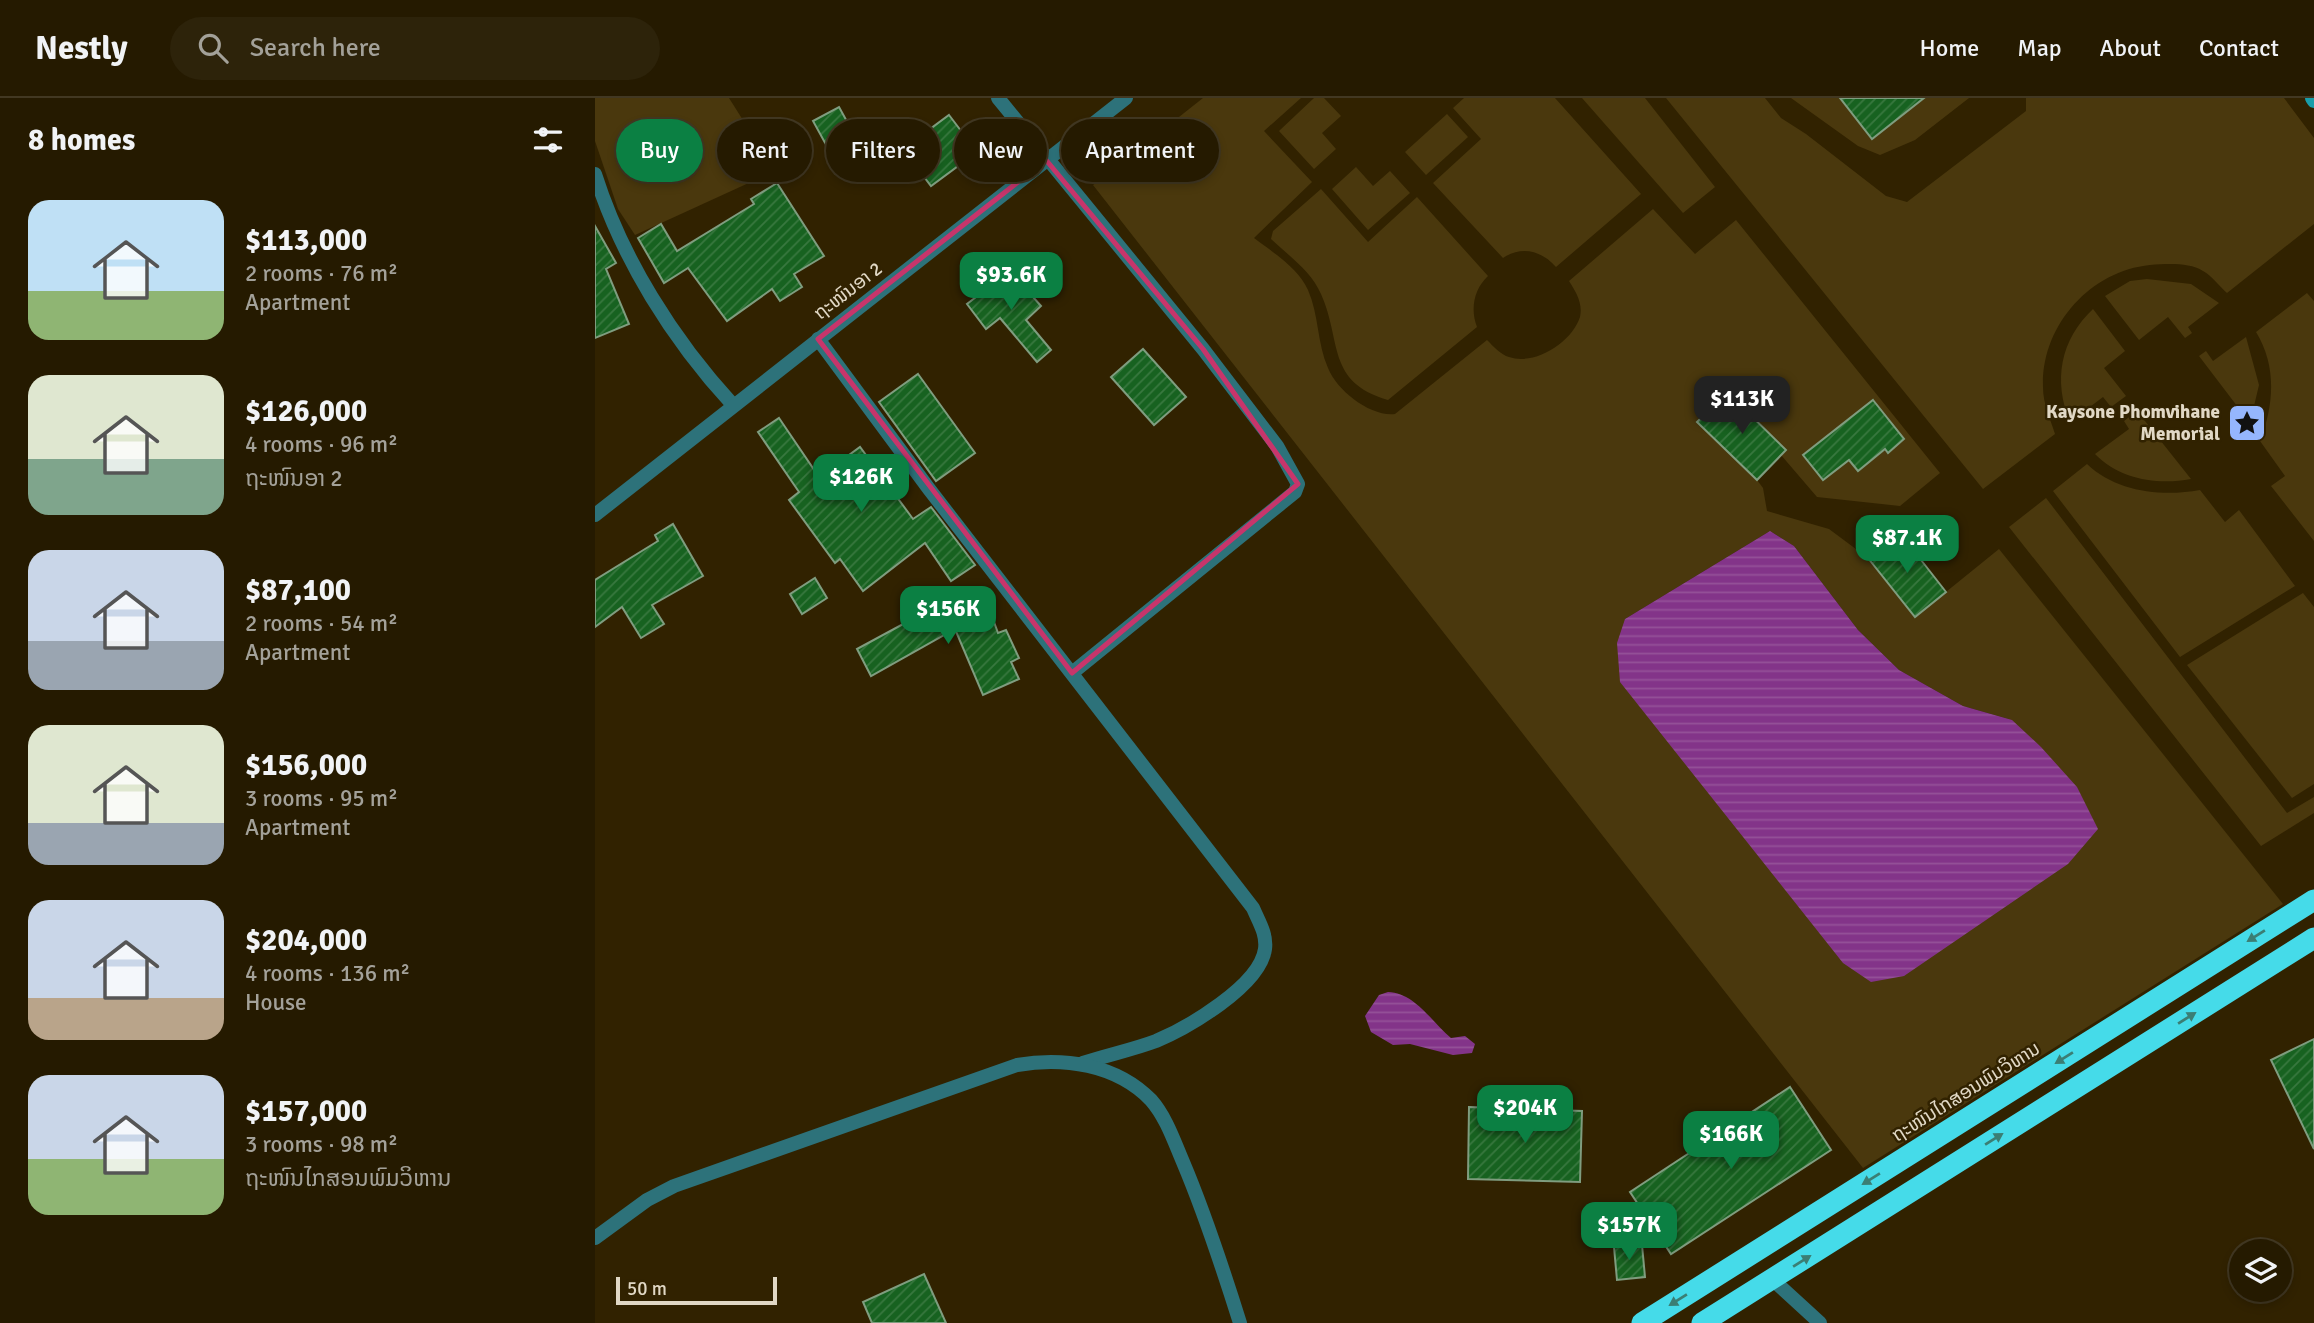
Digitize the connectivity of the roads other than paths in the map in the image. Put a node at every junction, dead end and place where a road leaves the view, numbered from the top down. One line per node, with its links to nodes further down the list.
1 (997, 98): 3 (street)
2 (1126, 98): 4 (street, ຖະໜົນອາ 2)
3 (1014, 119)
4 (1047, 159)
5 (1047, 161): 11 (street)
6 (595, 174): 9 (street)
7 (1018, 182): 8 (street, ຖະໜົນອາ 2)
8 (818, 339): 9 (street, ຖະໜົນອາ 2); 11 (street)
9 (733, 405): 10 (street, ຖະໜົນອາ 2)
10 (595, 515)
11 (1072, 673): 14 (street)
12 (2314, 900): 18 (highway, ຖະໜົນໄກສອນພົມວິຫານ, one-way to 18)
13 (2314, 938): 16 (highway, one-way to 13)
14 (1083, 1063): 15 (street); 17 (street)
15 (595, 1238)
16 (1772, 1279): 19 (highway); 20 (street)
17 (1240, 1323)
18 (1642, 1323)
19 (1702, 1323)
20 (1820, 1323)

